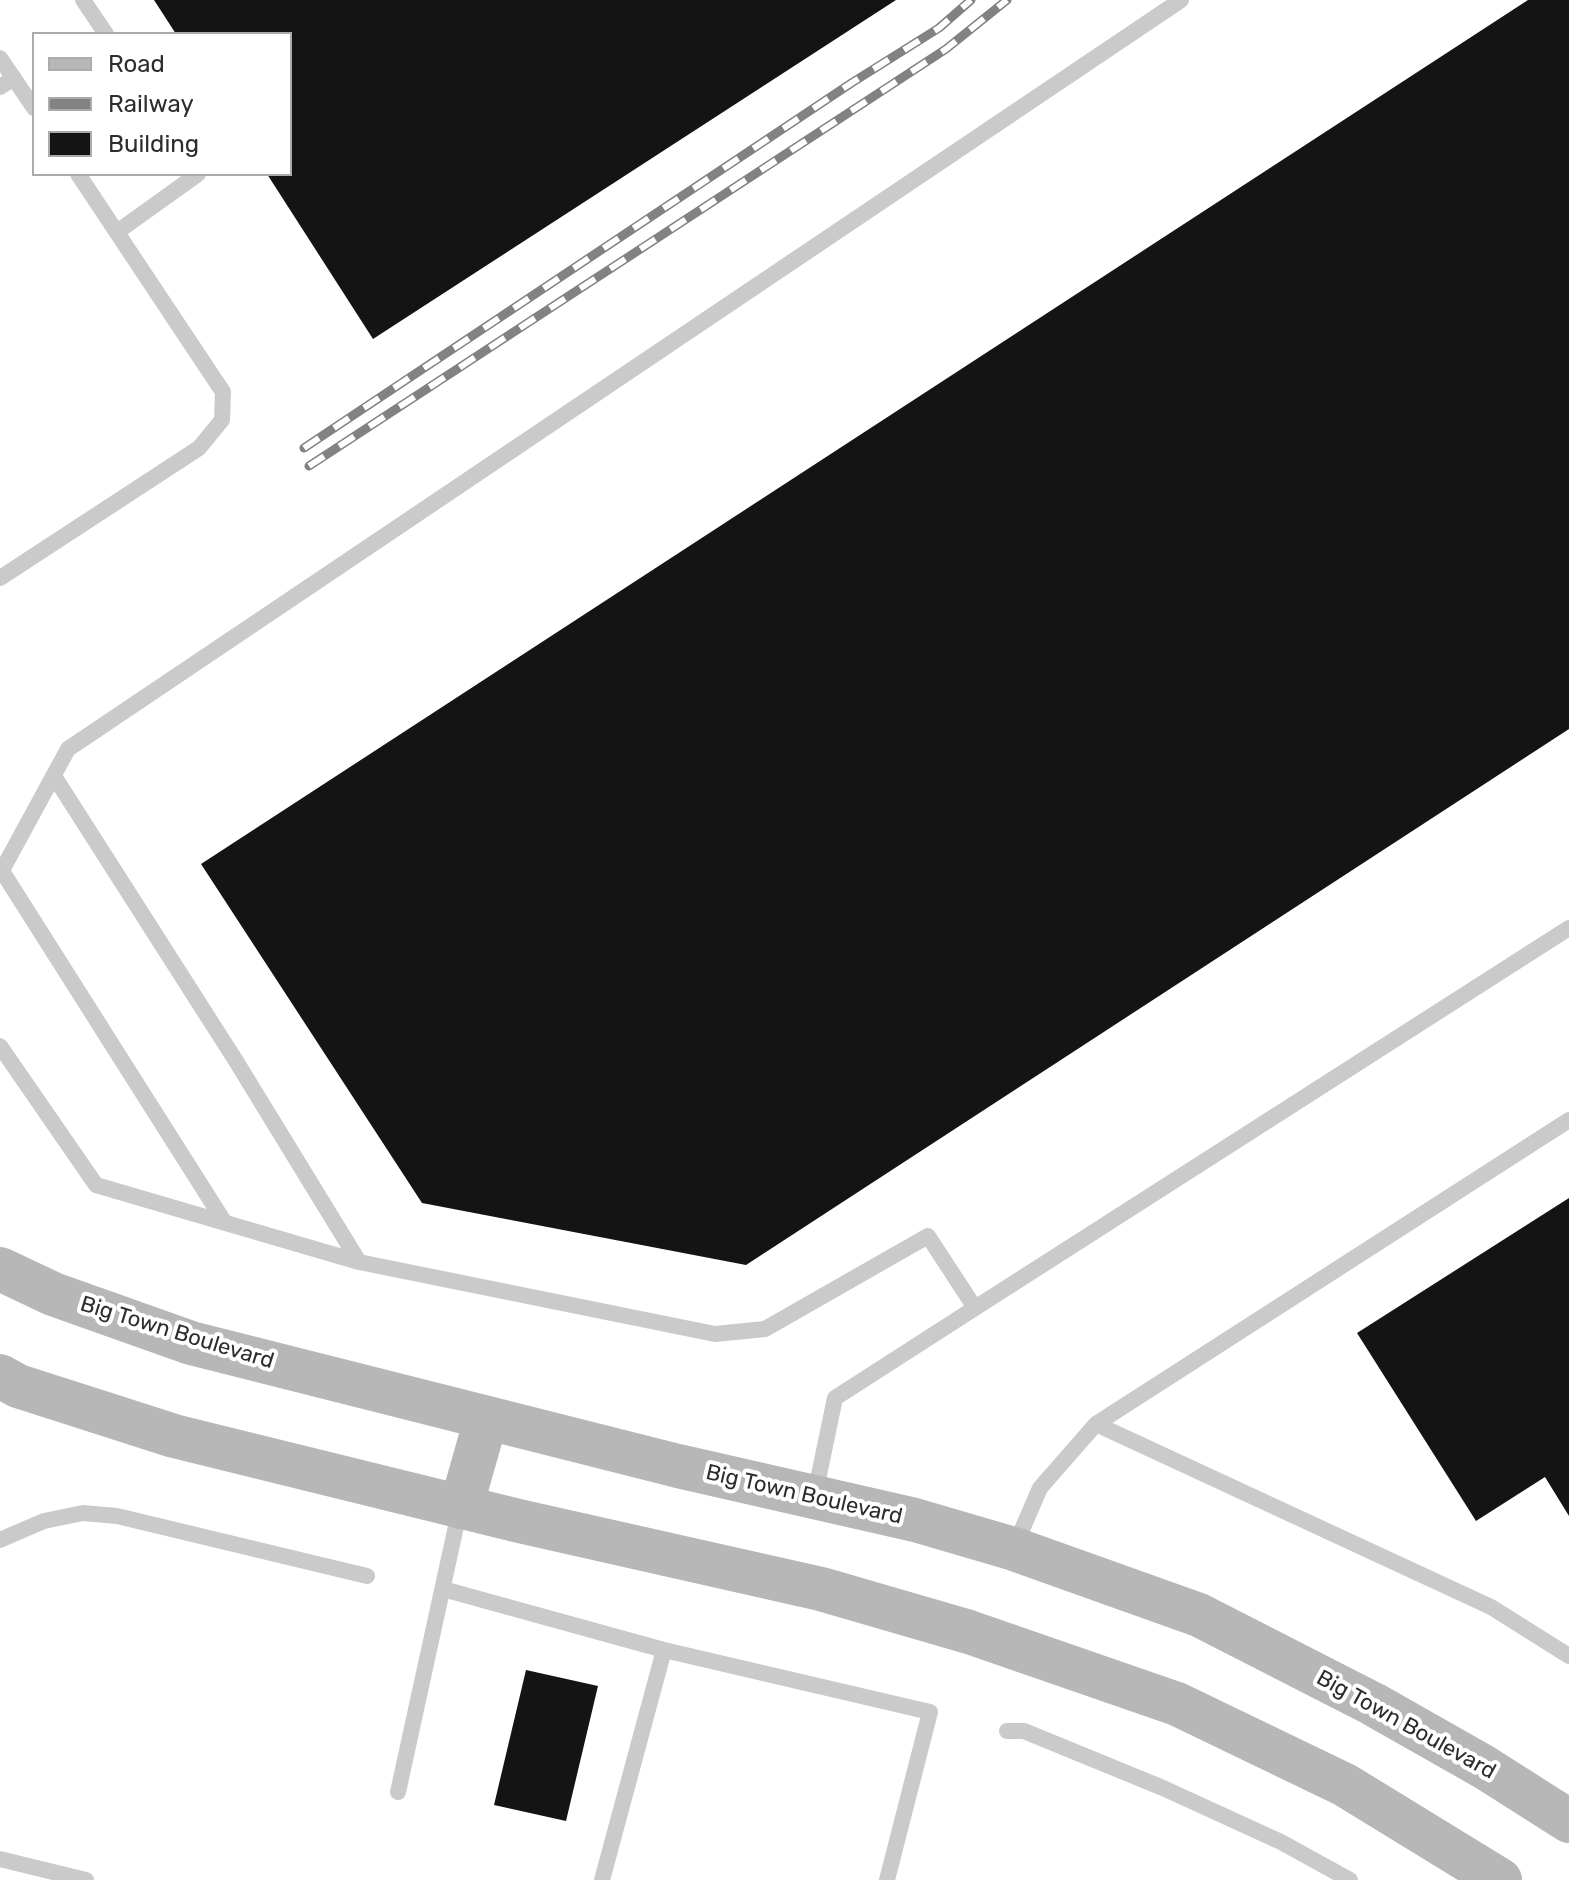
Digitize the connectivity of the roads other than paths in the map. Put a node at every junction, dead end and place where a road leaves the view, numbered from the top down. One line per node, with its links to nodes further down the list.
1 (83, 0): 3 (lane)
2 (1181, 0): 11 (lane)
3 (105, 32)
4 (0, 58): 5 (lane)
5 (7, 83): 6 (lane)
6 (32, 106)
7 (79, 176): 9 (lane)
8 (195, 176): 9 (lane)
9 (117, 232): 10 (lane)
10 (0, 578)
11 (54, 776): 12 (lane); 17 (lane)
12 (1, 872): 16 (lane)
13 (1569, 928): 19 (lane)
14 (0, 1046): 16 (lane)
15 (1569, 1120): 22 (lane)
16 (225, 1223): 17 (lane)
17 (359, 1262): 19 (lane)
18 (0, 1269): 21 (main road, Big Town Boulevard)
19 (975, 1308): 23 (lane)
20 (0, 1376): 24 (main road)
21 (486, 1419): 23 (main road, Big Town Boulevard); 24 (main road)
22 (1096, 1424): 26 (lane); 30 (lane)
23 (815, 1495): 26 (main road, Big Town Boulevard)
24 (461, 1507): 28 (lane); 39 (main road)
25 (0, 1540): 27 (lane)
26 (1014, 1549): 33 (main road, Big Town Boulevard)
27 (367, 1576)
28 (443, 1589): 29 (lane); 32 (lane)
29 (664, 1650): 36 (lane); 37 (lane)
30 (1569, 1656)
31 (1007, 1731): 38 (lane)
32 (398, 1792)
33 (1569, 1821)
34 (0, 1859): 35 (lane)
35 (86, 1880)
36 (602, 1880)
37 (887, 1880)
38 (1350, 1880)
39 (1500, 1880)

